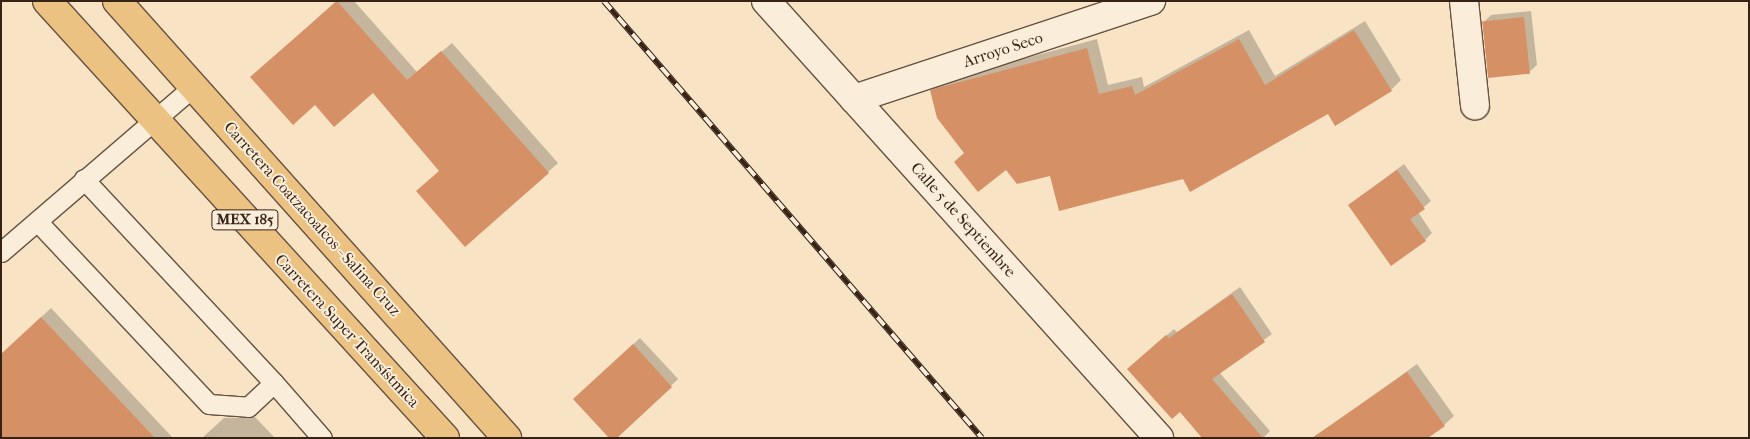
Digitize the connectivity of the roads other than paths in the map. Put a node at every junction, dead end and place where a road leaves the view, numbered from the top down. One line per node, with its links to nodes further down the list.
1 (47, 1): 9 (main road, Carretera Super Transístmica / MEX 185)
2 (117, 1): 6 (main road, Carretera Coatzacoalcos - Salina Cruz / MEX 185)
3 (766, 1): 7 (street, Calle 5 de Septiembre)
4 (1151, 1): 7 (street, Arroyo Seco)
5 (1464, 1): 8 (street)
6 (193, 87): 9 (lane); 16 (main road, Carretera Coatzacoalcos - Salina Cruz / MEX 185)
7 (854, 99): 17 (street, Calle 5 de Septiembre)
8 (1475, 105)
9 (152, 119): 10 (lane); 15 (main road, Carretera Super Transístmica / MEX 185)
10 (84, 179): 11 (lane); 13 (lane)
11 (37, 221): 12 (lane); 13 (lane)
12 (1, 252)
13 (274, 382): 14 (lane)
14 (322, 438)
15 (446, 438)
16 (506, 438)
17 (1159, 438)

